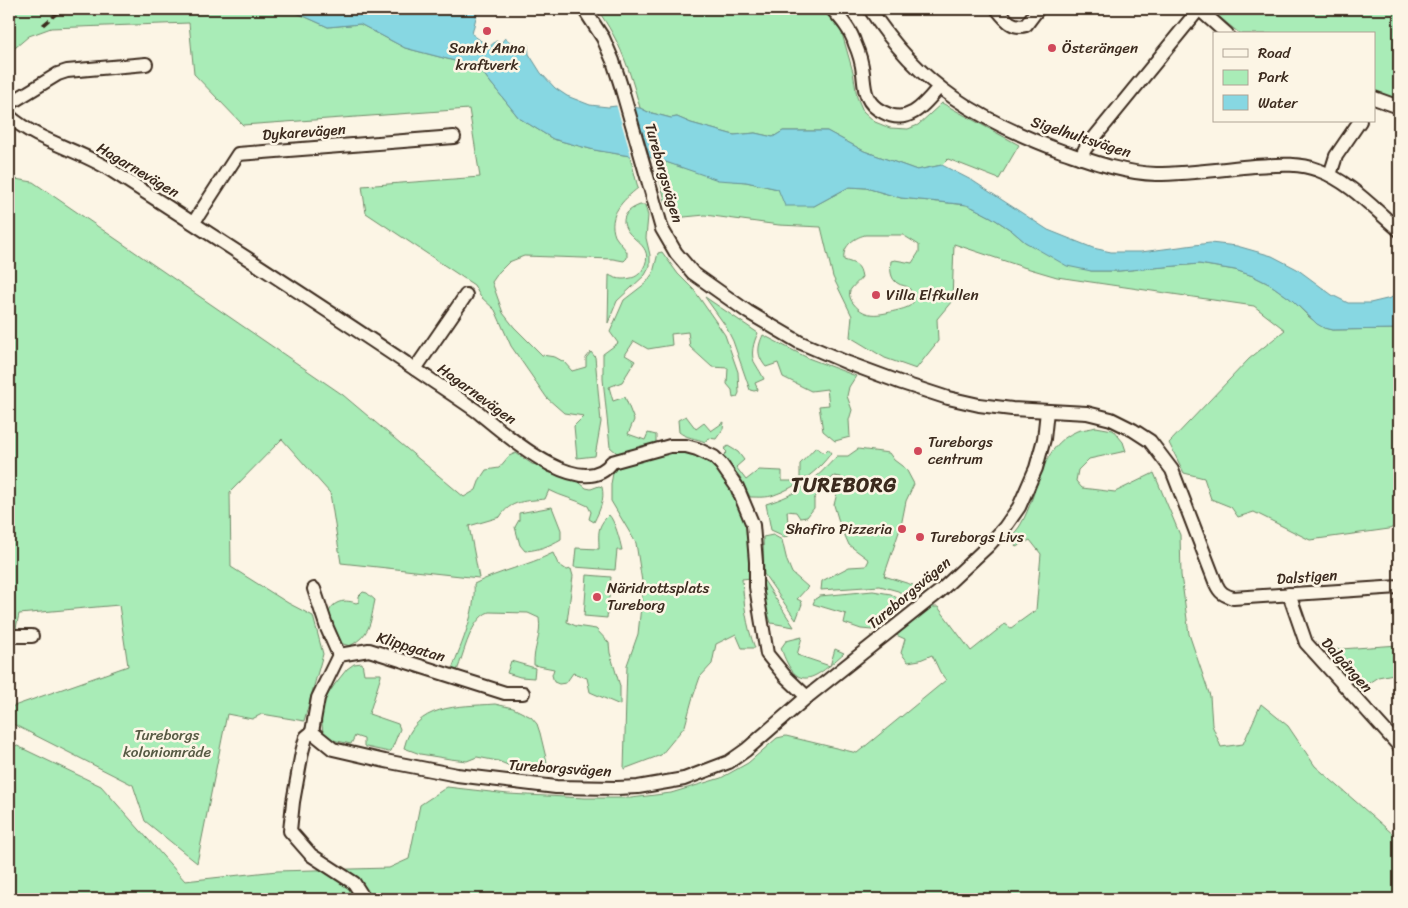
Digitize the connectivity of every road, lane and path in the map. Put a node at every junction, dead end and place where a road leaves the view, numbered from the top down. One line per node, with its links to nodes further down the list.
1 (584, 9): 22 (street, Tureborgsvägen)
2 (832, 9): 9 (street)
3 (870, 9): 9 (street, Sigelhultsvägen)
4 (997, 9): 5 (street)
5 (1038, 9)
6 (1199, 9): 7 (street); 16 (street)
7 (1225, 32)
8 (146, 64): 11 (street)
9 (939, 88): 16 (street, Sigelhultsvägen)
10 (1376, 99): 12 (street)
11 (9, 104)
12 (1399, 107)
13 (9, 116): 18 (street, Hagarnevägen)
14 (1359, 122): 17 (street)
15 (454, 137): 18 (street, Dykarevägen)
16 (1081, 158): 17 (street, Sigelhultsvägen)
17 (1330, 174): 19 (street, Sigelhultsvägen)
18 (194, 222): 21 (street, Hagarnevägen)
19 (1399, 230)
20 (466, 295): 21 (street)
21 (415, 369): 30 (street, Hagarnevägen)
22 (1046, 411): 25 (street, Dalstigen); 30 (street, Tureborgsvägen)
23 (1399, 587): 25 (street, Dalstigen)
24 (314, 589): 28 (street)
25 (1289, 594): 32 (street, Dalgången)
26 (9, 636): 27 (street)
27 (32, 636)
28 (338, 655): 29 (street, Klippgatan); 31 (street)
29 (523, 693)
30 (807, 697): 31 (street, Tureborgsvägen)
31 (312, 732): 33 (street)
32 (1399, 746)
33 (363, 897)

